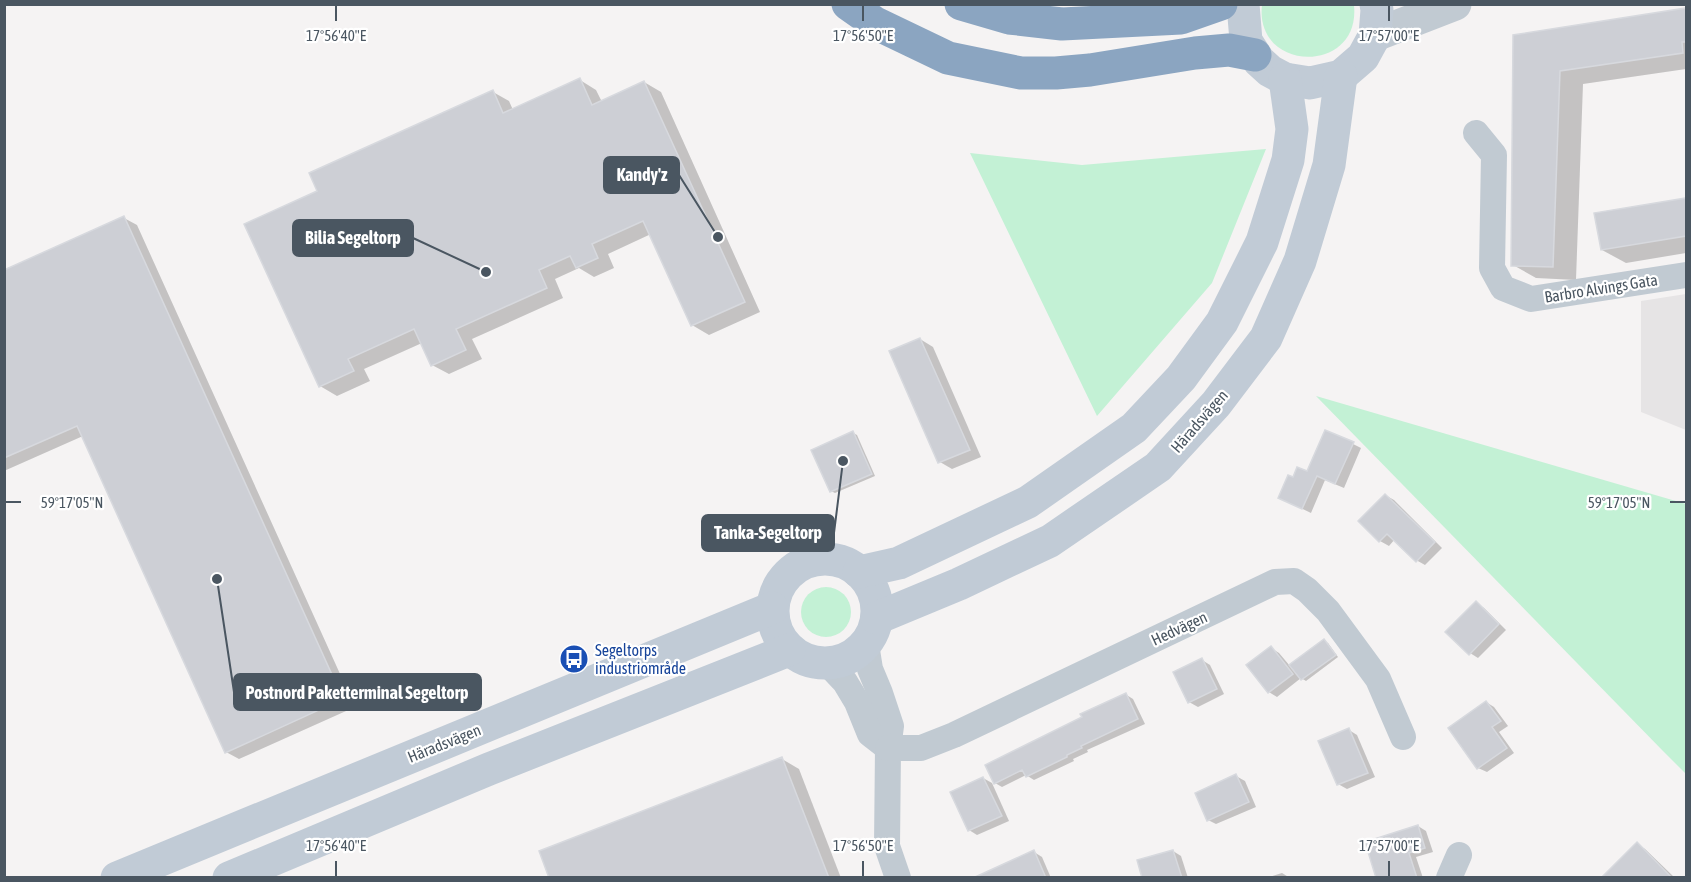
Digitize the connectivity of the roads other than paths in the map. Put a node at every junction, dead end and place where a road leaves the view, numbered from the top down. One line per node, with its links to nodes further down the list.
1 (848, 4): 9 (highway)
2 (962, 4): 8 (highway)
3 (1159, 4): 8 (highway)
4 (1221, 4): 8 (highway)
5 (1243, 4): 9 (main road)
6 (1455, 4): 7 (street)
7 (1375, 20): 10 (main road)
8 (1113, 22)
9 (1255, 55): 11 (main road)
10 (1341, 76): 11 (main road); 16 (main road, Häradsvägen)
11 (1285, 79): 14 (main road)
12 (1476, 133): 13 (street, Barbro Alvings Gata)
13 (1686, 275)
14 (859, 572): 15 (main road); 16 (main road)
15 (772, 608): 17 (main road); 21 (main road, Häradsvägen)
16 (871, 631): 18 (main road); 20 (street)
17 (789, 650): 18 (main road); 22 (main road)
18 (828, 664): 20 (street)
19 (1403, 736): 20 (street, Hedvägen)
20 (888, 748): 23 (street)
21 (117, 878)
22 (229, 878)
23 (898, 878)

